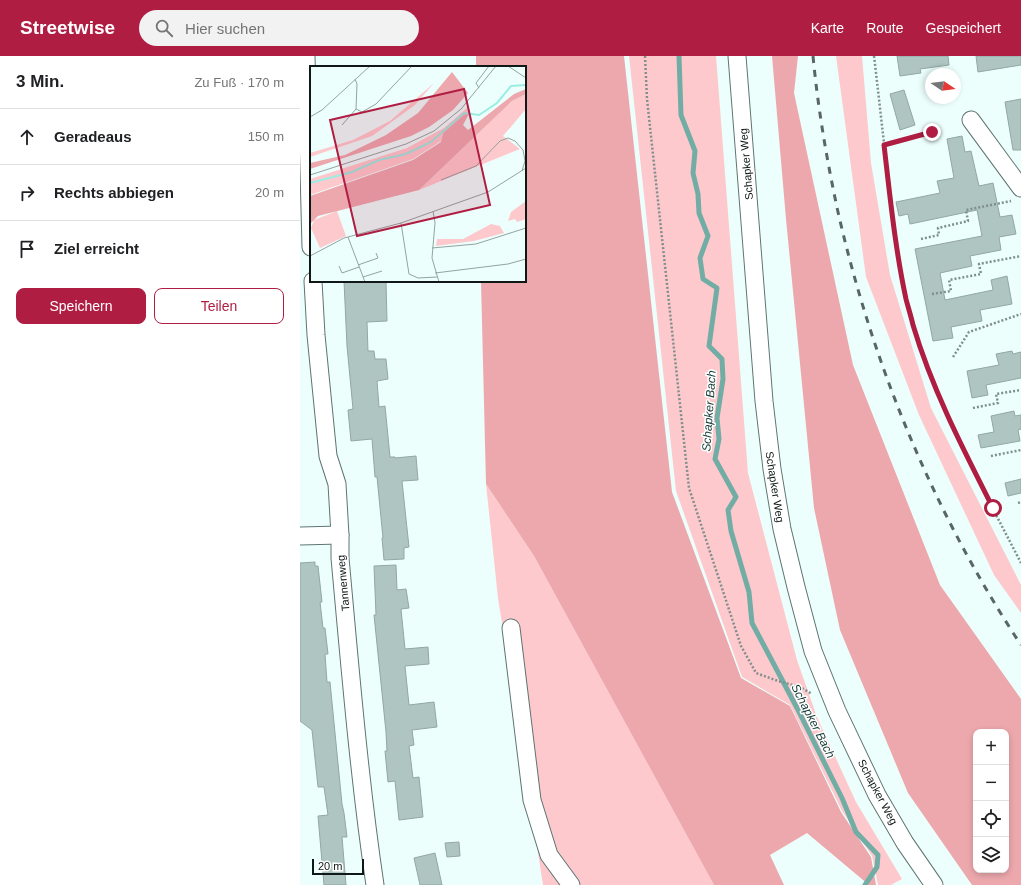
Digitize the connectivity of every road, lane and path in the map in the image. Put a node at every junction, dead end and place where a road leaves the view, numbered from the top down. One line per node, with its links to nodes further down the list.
1 (306, 56): 9 (street)
2 (645, 56): 25 (path)
3 (737, 56): 28 (street, Schapker Weg)
4 (874, 56): 7 (path)
5 (971, 120): 8 (street)
6 (932, 132): 7 (path)
7 (884, 145): 23 (path)
8 (1018, 194): 10 (path)
9 (310, 209)
10 (921, 239)
11 (1021, 256): 13 (path)
12 (313, 282): 15 (street, Tannenweg)
13 (932, 294)
14 (1021, 314): 16 (path)
15 (308, 335): 21 (street, Tannenweg)
16 (953, 357)
17 (1021, 390): 18 (path)
18 (973, 408)
19 (1021, 450): 20 (path)
20 (991, 456)
21 (340, 535): 22 (street); 26 (street, Tannenweg)
22 (300, 536)
23 (1021, 563)
24 (511, 628): 27 (street)
25 (800, 687)
26 (375, 885)
27 (571, 885)
28 (934, 885)

